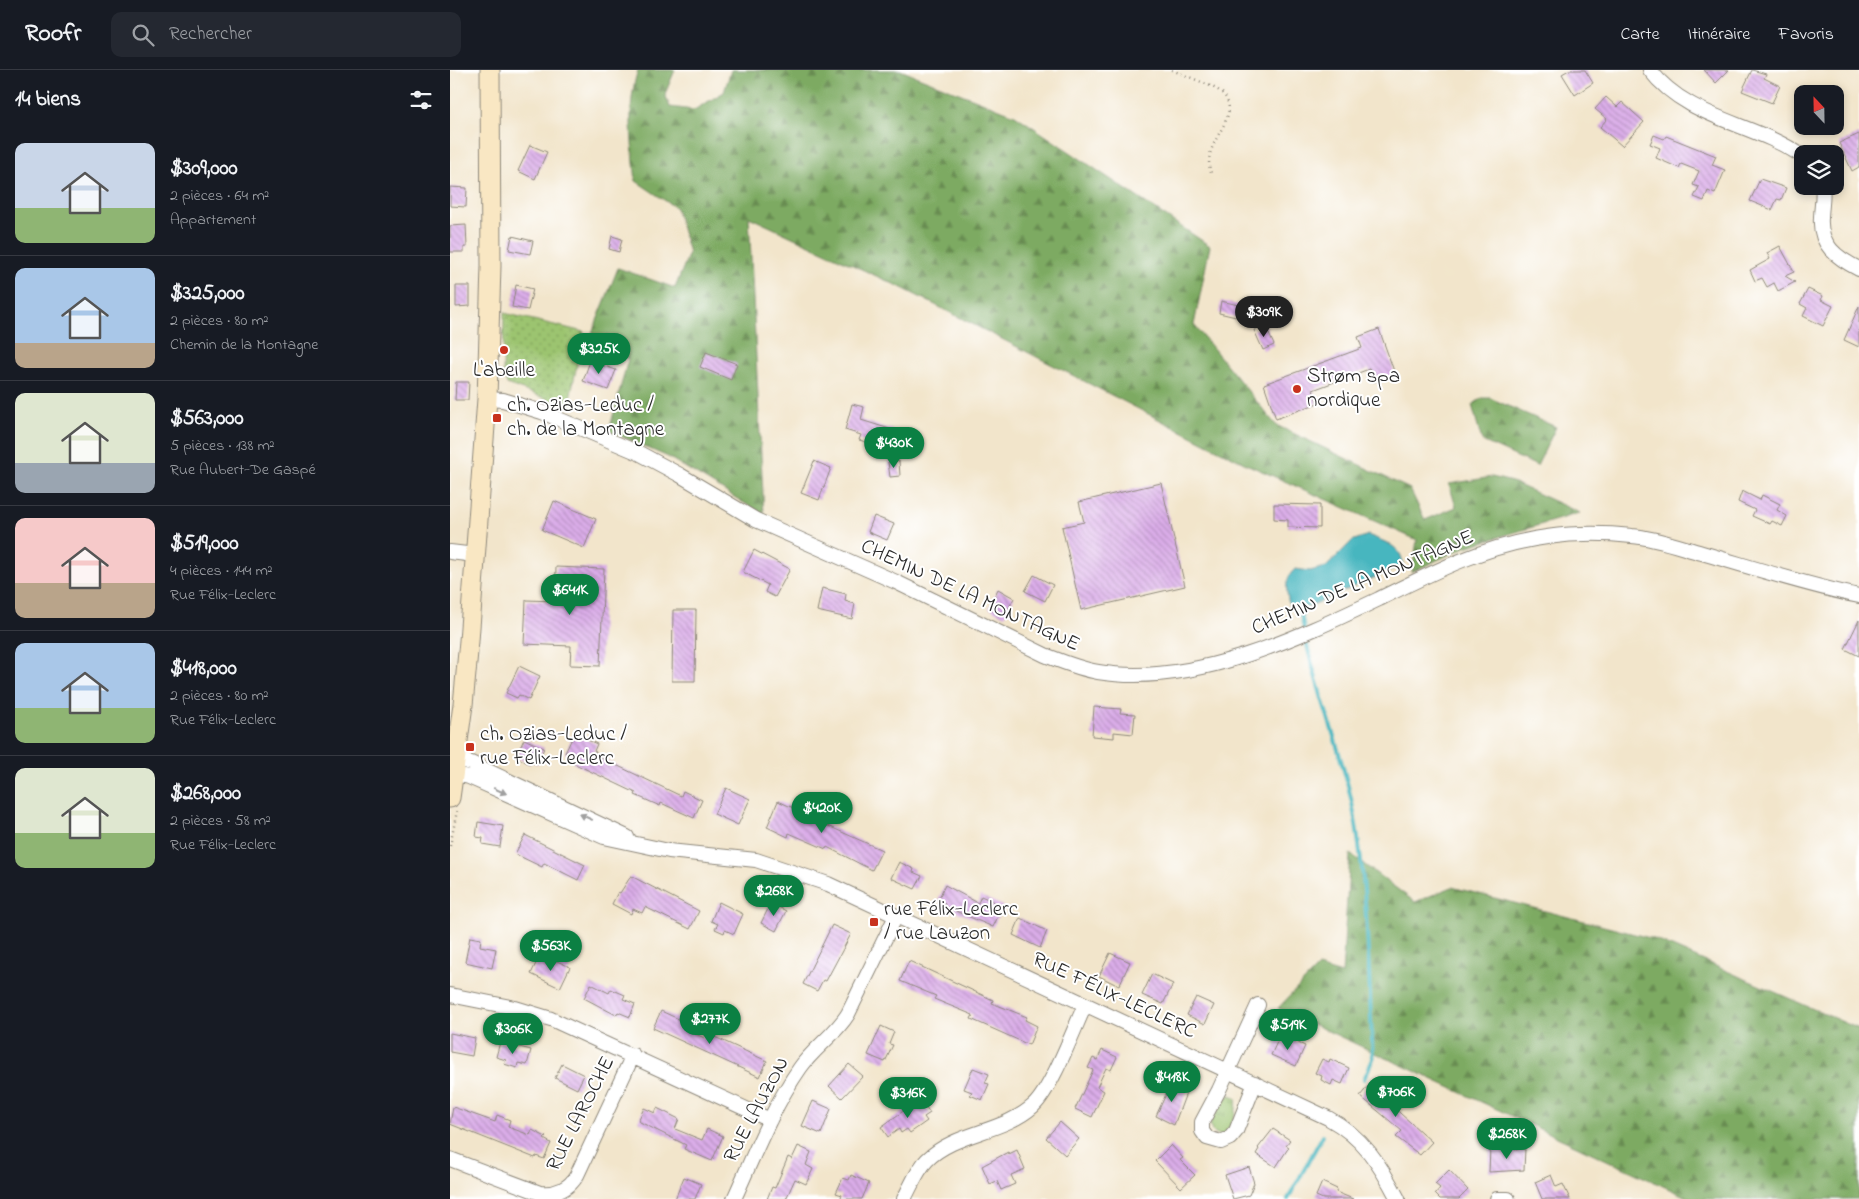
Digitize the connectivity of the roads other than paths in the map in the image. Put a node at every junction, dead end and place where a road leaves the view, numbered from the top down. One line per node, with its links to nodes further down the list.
1 (490, 70): 6 (street)
2 (1650, 70): 3 (street)
3 (1794, 152)
4 (1822, 195): 5 (street)
5 (1859, 269)
6 (487, 400): 8 (street); 9 (street, CHEMIN DE LA MONTAGNE)
7 (450, 552): 8 (street)
8 (475, 555): 10 (street)
9 (1859, 596)
10 (455, 766): 11 (street); 12 (street, RUE FÉLIX-LECLERC)
11 (454, 803)
12 (896, 916): 14 (street, RUE FÉLIX-LECLERC); 19 (street, RUE LAUZON)
13 (450, 995): 16 (street)
14 (1085, 1005): 17 (street, RUE FÉLIX-LECLERC); 22 (street)
15 (1258, 1005): 17 (street)
16 (633, 1055): 19 (street); 20 (street, RUE LAROCHE)
17 (1228, 1071): 18 (street, RUE FÉLIX-LECLERC); 18 (street)
18 (1255, 1083): 23 (street, RUE FÉLIX-LECLERC)
19 (770, 1120): 21 (street, RUE LAUZON)
20 (450, 1159)
21 (734, 1199)
22 (904, 1199)
23 (1398, 1199)
24 (1497, 1199): 25 (street)
25 (1508, 1199)

